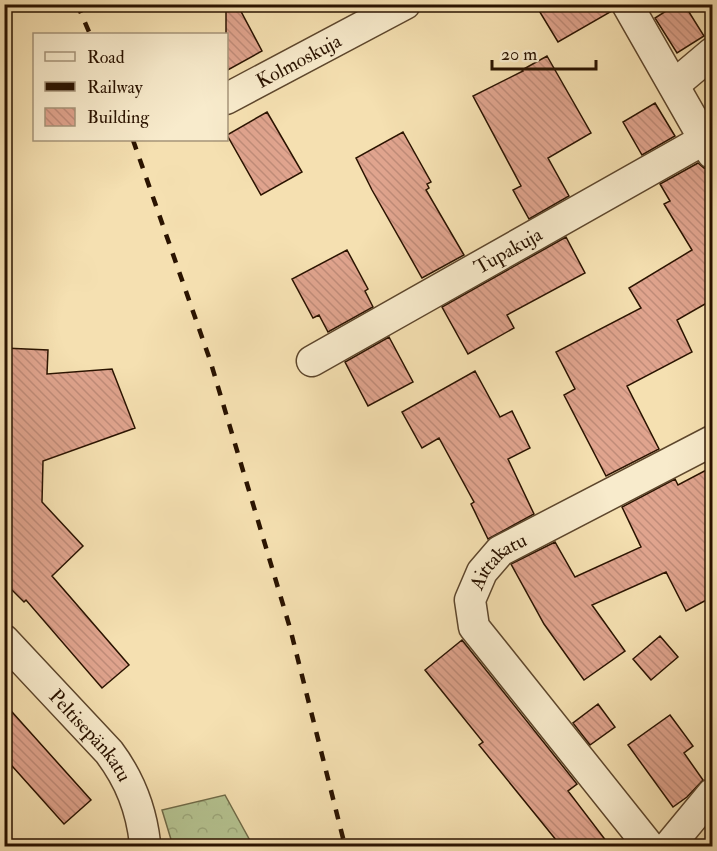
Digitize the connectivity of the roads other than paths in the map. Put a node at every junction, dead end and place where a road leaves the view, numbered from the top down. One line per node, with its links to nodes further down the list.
1 (405, 4): 5 (street, Kolmoskuja)
2 (627, 4): 4 (street)
3 (712, 53): 4 (street)
4 (674, 85): 6 (street)
5 (228, 98)
6 (709, 146): 7 (street, Tupakuja)
7 (312, 361)
8 (712, 441): 12 (street, Aittakatu)
9 (4, 640): 11 (street, Peltisepänkatu)
10 (712, 794): 13 (street)
11 (143, 846)
12 (649, 846)
13 (669, 846)

